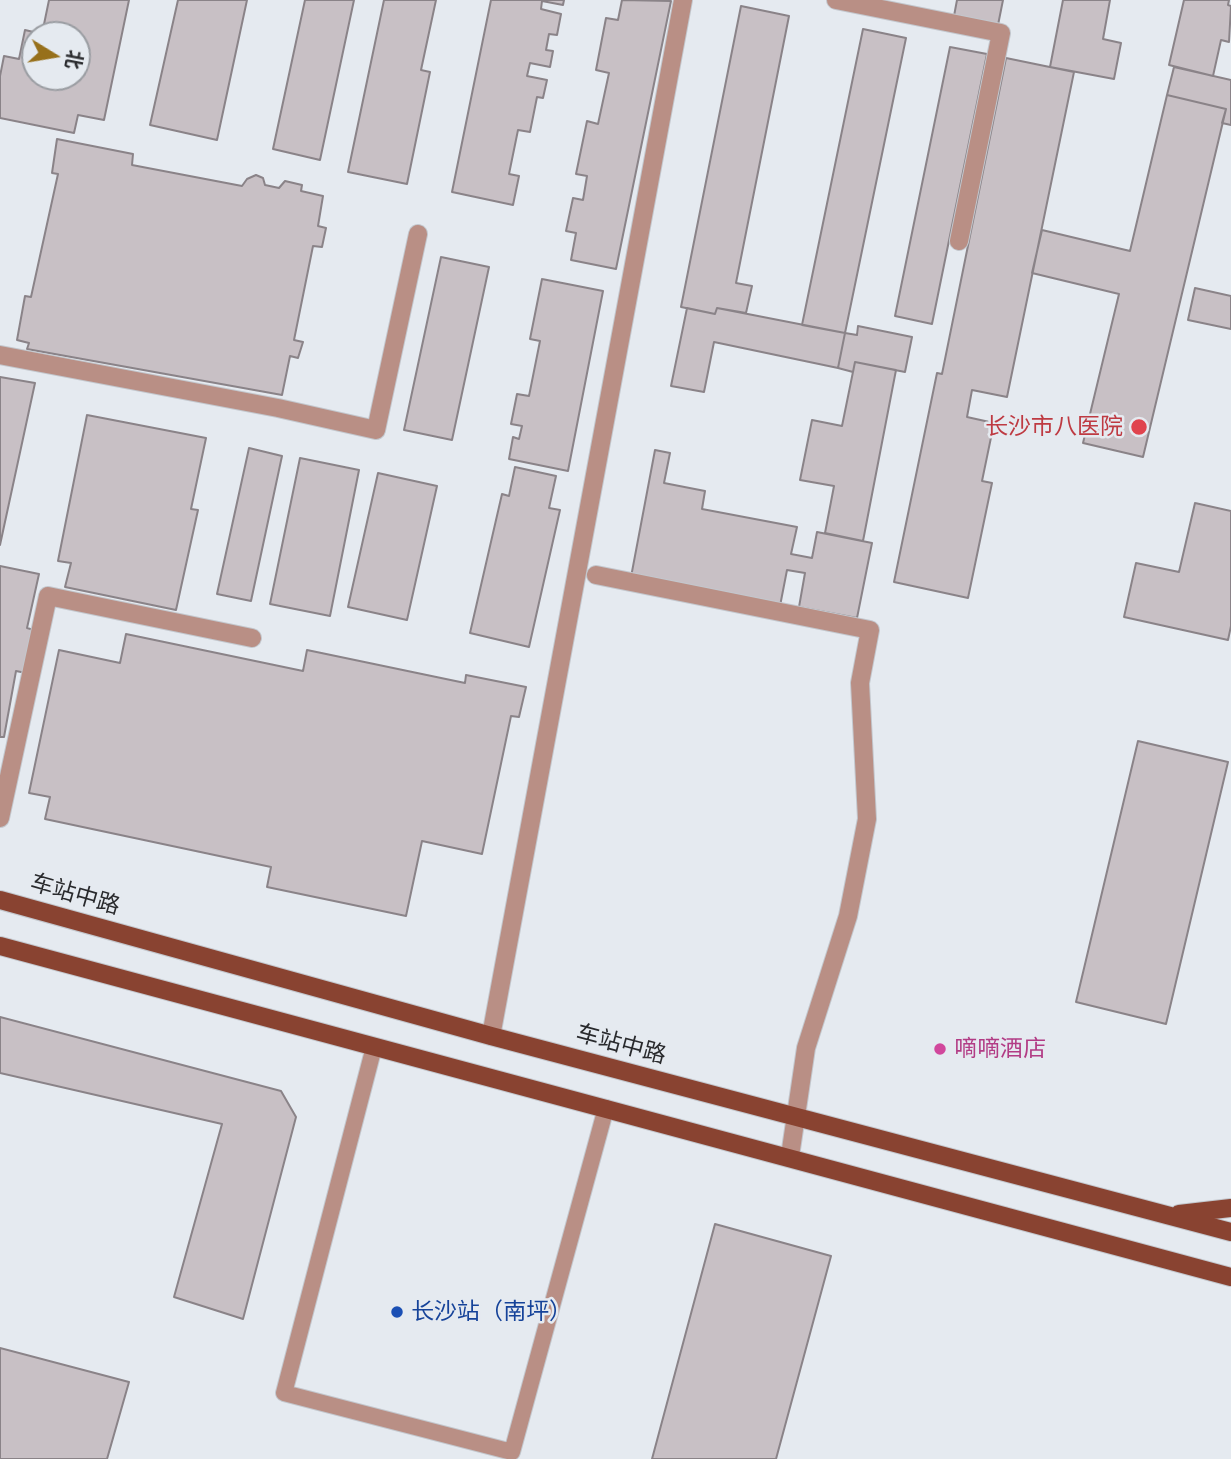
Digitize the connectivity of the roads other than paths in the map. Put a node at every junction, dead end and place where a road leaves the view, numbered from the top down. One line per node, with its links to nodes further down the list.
1 (683, 0): 11 (street)
2 (836, 0): 4 (street)
3 (418, 234): 5 (street)
4 (959, 241)
5 (0, 355)
6 (596, 575): 14 (street)
7 (252, 638): 8 (street)
8 (0, 818)
9 (0, 900): 11 (main road, 车站中路)
10 (0, 946): 12 (main road)
11 (491, 1036): 14 (main road, 车站中路)
12 (374, 1047): 13 (main road); 13 (lane)
13 (606, 1108): 15 (main road)
14 (798, 1118): 15 (street); 17 (main road, 车站中路)
15 (790, 1156): 19 (main road)
16 (1231, 1208): 17 (main road)
17 (1166, 1215): 18 (main road, 车站中路)
18 (1231, 1232)
19 (1231, 1277)

